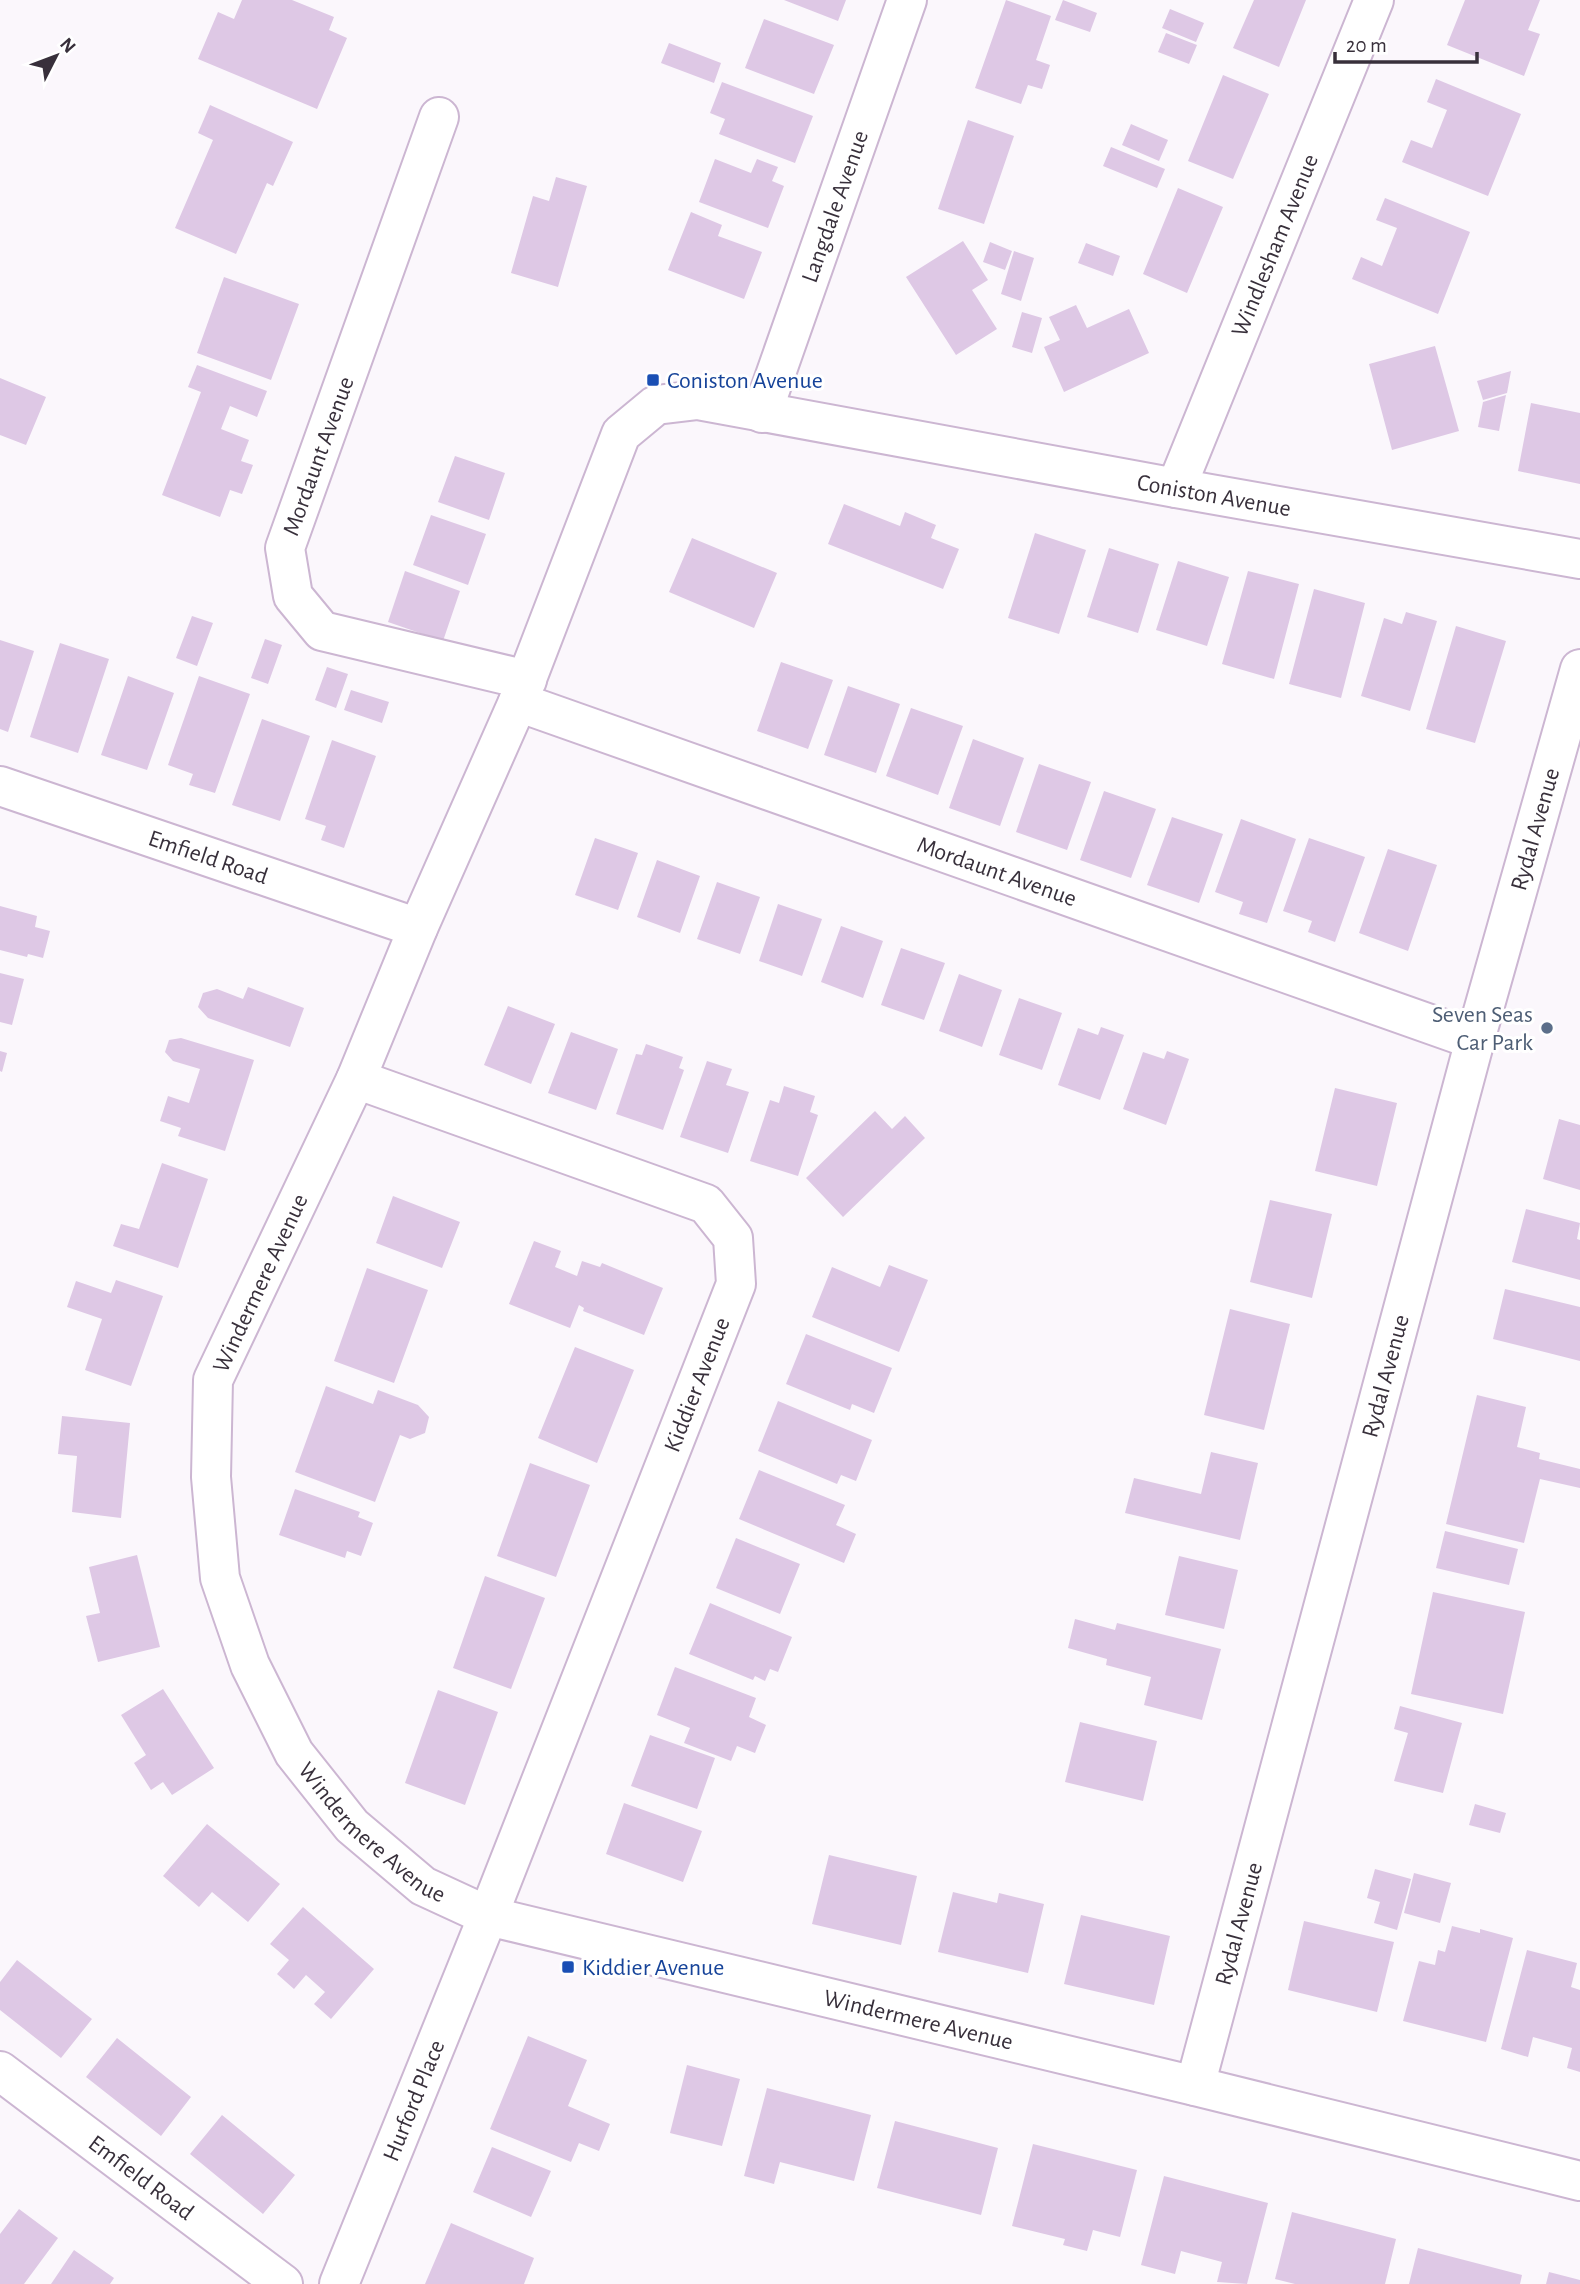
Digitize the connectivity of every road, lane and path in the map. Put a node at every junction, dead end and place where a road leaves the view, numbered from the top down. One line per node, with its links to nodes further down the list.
1 (907, 0): 4 (street, Langdale Avenue)
2 (1374, 0): 5 (street, Windlesham Avenue)
3 (439, 117): 8 (street, Mordaunt Avenue)
4 (762, 413): 5 (street, Coniston Avenue); 8 (street, Coniston Avenue)
5 (1175, 488): 6 (street, Coniston Avenue)
6 (1580, 559)
7 (1580, 669): 11 (street, Rydal Avenue)
8 (522, 691): 10 (street, Windermere Avenue); 11 (street, Mordaunt Avenue)
9 (0, 786): 10 (street, Emfield Road)
10 (418, 928): 12 (street, Windermere Avenue)
11 (1475, 1040): 15 (street, Rydal Avenue)
12 (356, 1079): 13 (street, Windermere Avenue); 13 (street, Kiddier Avenue)
13 (488, 1916): 15 (street, Windermere Avenue); 18 (street, Hurford Place)
14 (0, 2071): 17 (street, Emfield Road)
15 (1195, 2086): 16 (street, Windermere Avenue)
16 (1580, 2181)
17 (283, 2284)
18 (339, 2284)

